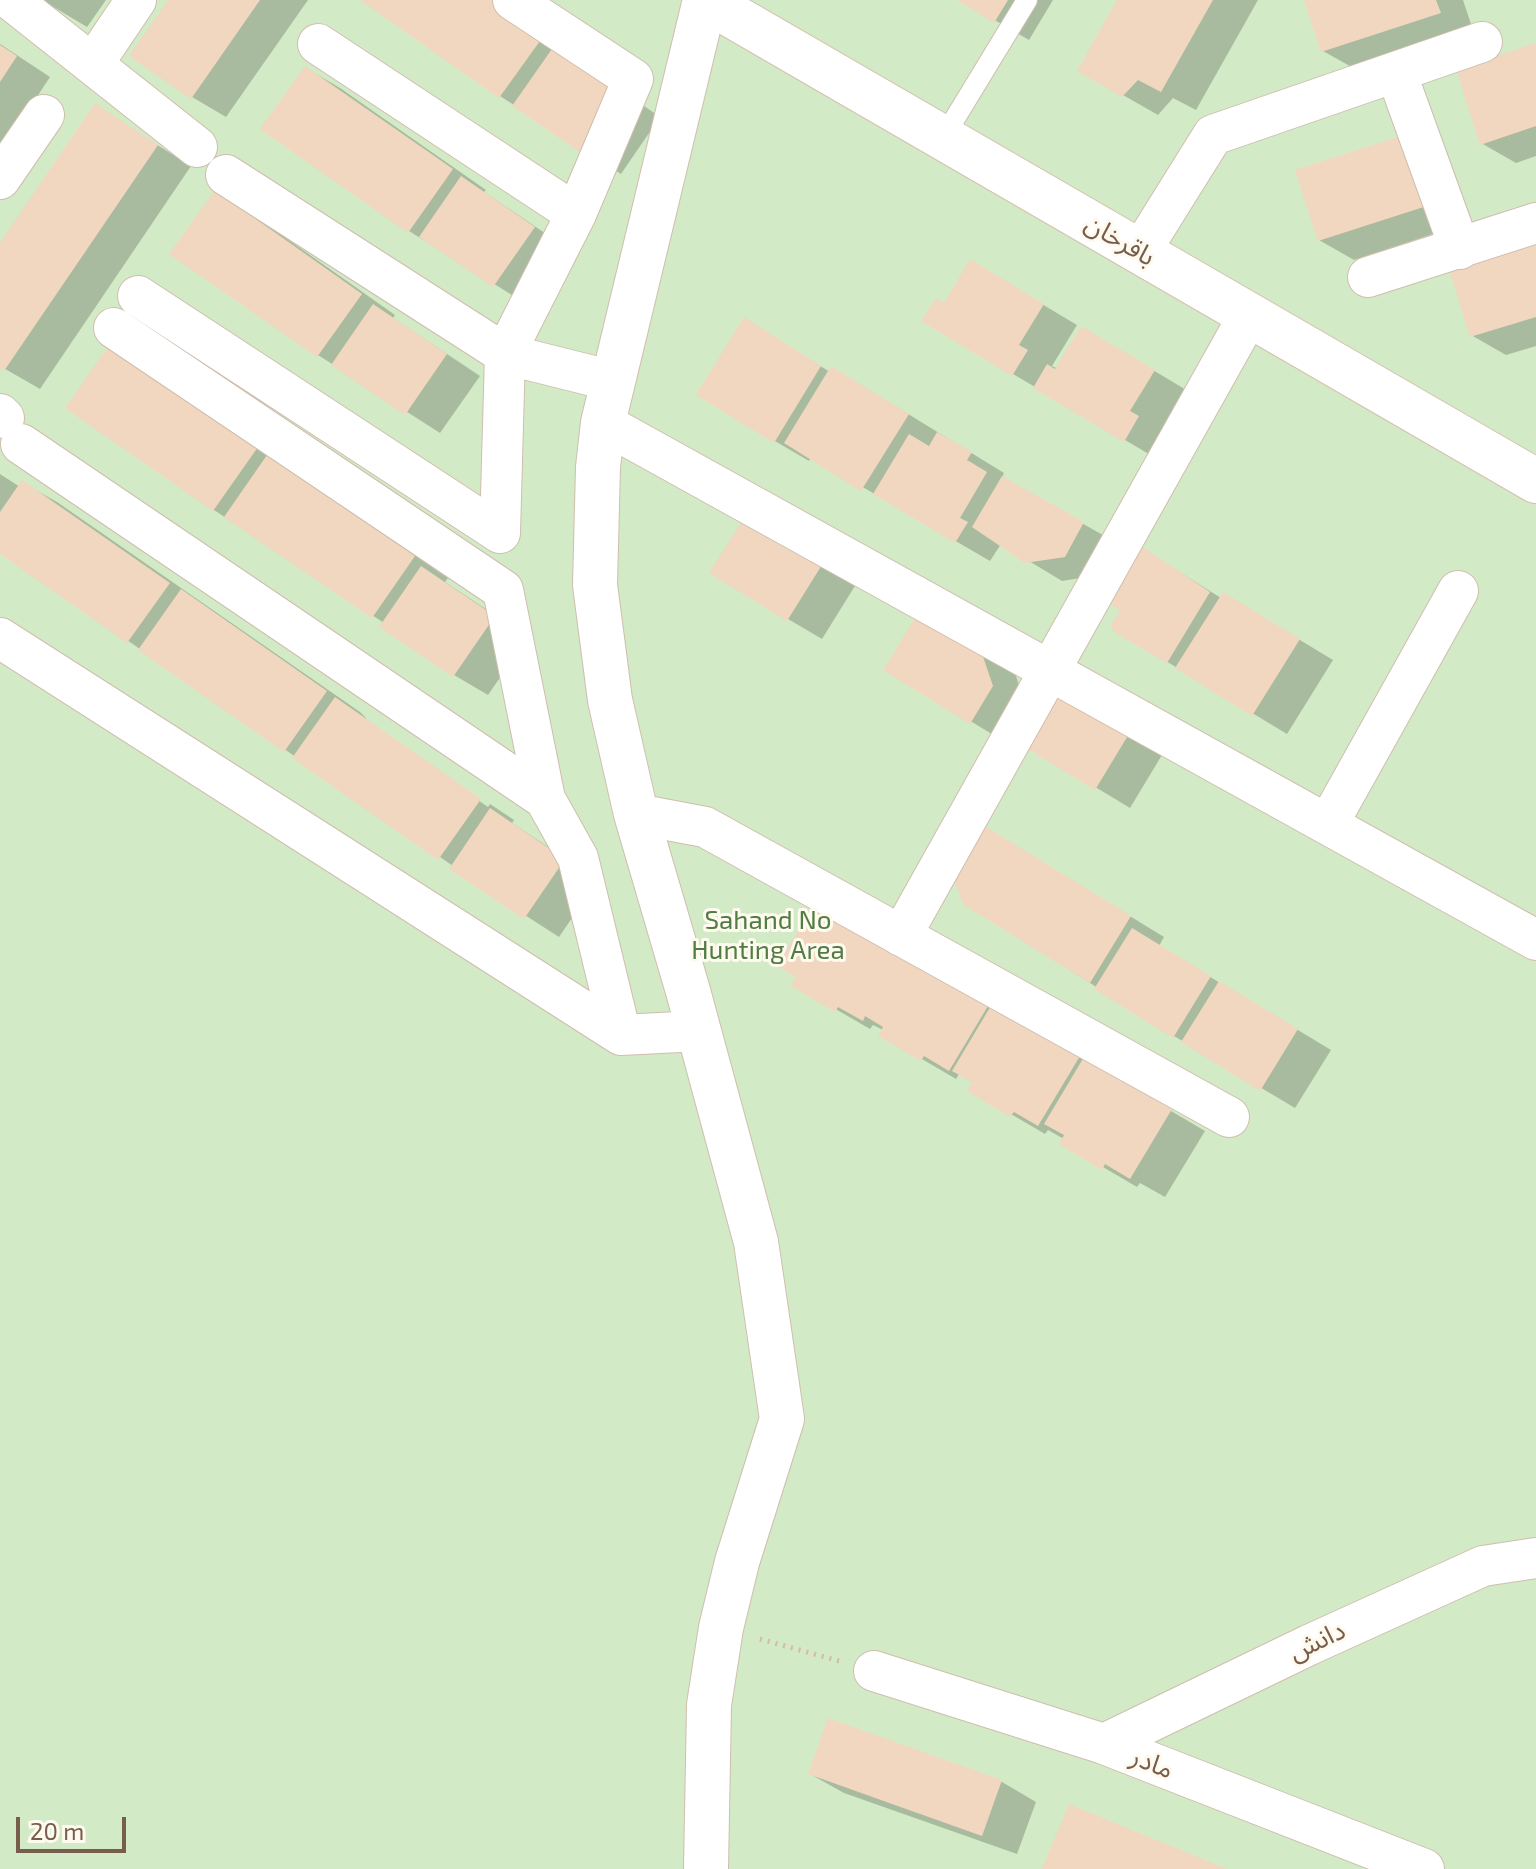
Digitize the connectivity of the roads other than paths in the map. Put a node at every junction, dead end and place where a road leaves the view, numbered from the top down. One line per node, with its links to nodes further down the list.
1 (11, 0): 8 (street)
2 (136, 0): 8 (street)
3 (513, 0): 15 (street)
4 (705, 0): 11 (street, باقرخان); 24 (street)
5 (1027, 0): 11 (lane)
6 (1482, 42): 9 (street)
7 (318, 44): 15 (street)
8 (93, 64): 12 (street)
9 (1396, 72): 17 (street); 18 (street)
10 (44, 115): 14 (street)
11 (943, 138): 18 (street, باقرخان)
12 (197, 147)
13 (226, 175): 23 (street)
14 (0, 179)
15 (576, 214): 23 (street)
16 (1536, 223): 17 (street)
17 (1460, 249): 19 (street)
18 (1140, 252): 21 (street, باقرخان)
19 (1368, 277)
20 (138, 296): 23 (street)
21 (1249, 315): 27 (street, باقرخان); 30 (street)
22 (114, 328): 31 (street)
23 (505, 354): 24 (street)
24 (613, 381): 25 (street)
25 (603, 423): 30 (street); 32 (street)
26 (9, 425): 31 (street)
27 (1536, 481)
28 (1458, 591): 33 (street)
29 (0, 638): 37 (street)
30 (1050, 670): 33 (street); 34 (street)
31 (545, 799): 37 (street)
32 (636, 814): 34 (street); 36 (street)
33 (1328, 824): 35 (street)
34 (901, 936): 38 (street)
35 (1536, 940)
36 (699, 1031): 37 (street); 42 (street)
37 (621, 1035)
38 (1229, 1117)
39 (1536, 1558): 41 (street, دانش)
40 (874, 1671): 41 (street, مادر)
41 (1104, 1744): 43 (street, مادر)
42 (706, 1869)
43 (1424, 1869)

